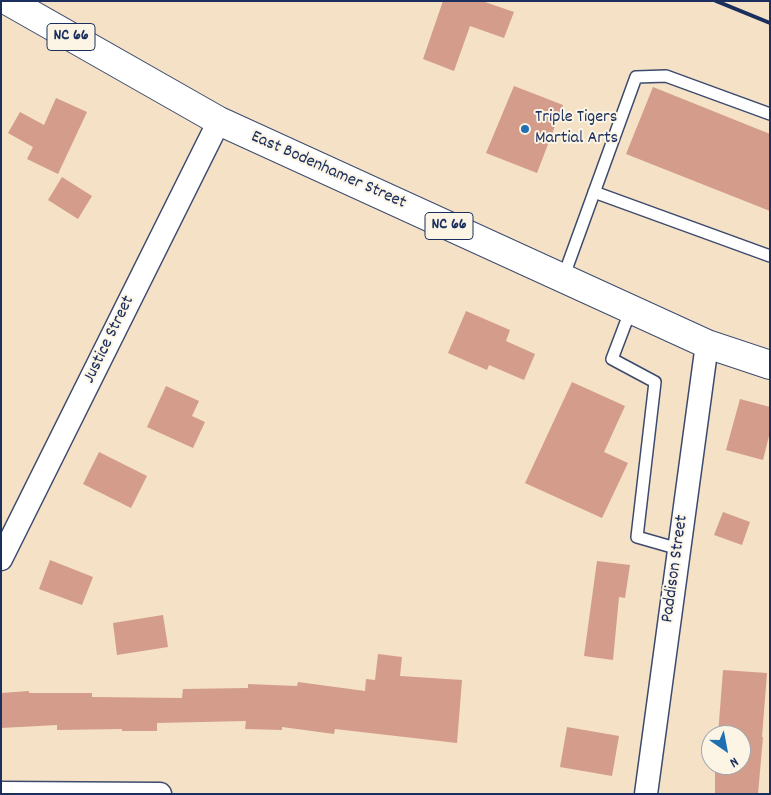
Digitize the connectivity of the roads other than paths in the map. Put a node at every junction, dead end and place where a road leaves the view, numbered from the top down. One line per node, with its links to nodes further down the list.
1 (8, 1): 3 (main road, East Bodenhamer Street / NC 66)
2 (770, 114): 4 (lane)
3 (219, 122): 6 (main road, East Bodenhamer Street / NC 66); 11 (street, Justice Street)
4 (594, 192): 5 (lane); 6 (lane)
5 (770, 256)
6 (564, 278): 7 (main road, East Bodenhamer Street / NC 66)
7 (631, 309): 8 (main road, East Bodenhamer Street / NC 66); 10 (lane)
8 (707, 344): 9 (main road, East Bodenhamer Street / NC 66); 10 (street, Paddison Street)
9 (770, 365)
10 (679, 549): 14 (street, Paddison Street)
11 (1, 559)
12 (1, 793): 13 (street)
13 (160, 794)
14 (646, 794)

